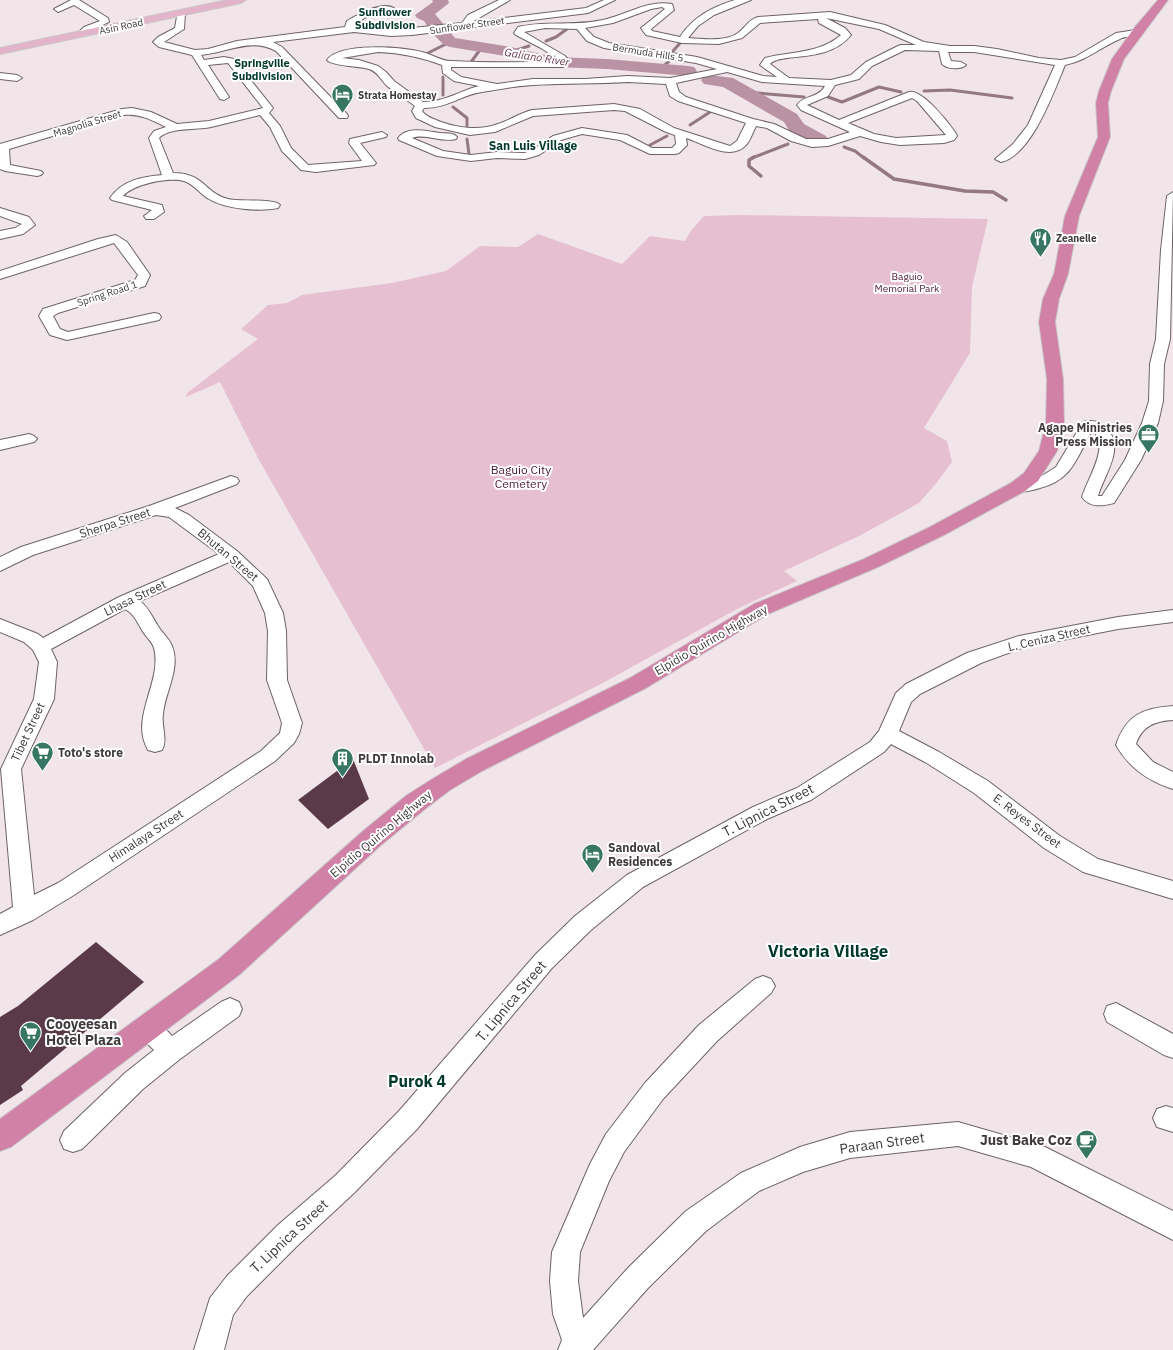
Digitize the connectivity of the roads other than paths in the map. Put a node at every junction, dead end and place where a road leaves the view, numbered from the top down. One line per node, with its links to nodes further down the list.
1 (59, 0): 7 (street)
2 (241, 0): 11 (main road, Asin Road)
3 (506, 0): 13 (street)
4 (611, 0): 13 (street, Sunflower Street)
5 (747, 0): 18 (street)
6 (1163, 0): 16 (highway, Elpidio Quirino Highway)
7 (74, 2): 9 (street); 17 (street)
8 (825, 3): 12 (street)
9 (58, 9)
10 (391, 9): 15 (street)
11 (181, 14): 17 (main road, Asin Road); 22 (street, Sunflower Street)
12 (830, 15): 18 (street); 20 (street); 30 (street)
13 (460, 26): 15 (street, Sunflower Street)
14 (580, 26): 18 (street); 25 (street); 27 (street, Bermuda Hills 5)
15 (354, 30): 19 (street, Sunflower Street)
16 (1136, 33): 24 (street); 66 (highway, Elpidio Quirino Highway)
17 (82, 34): 21 (main road, Asin Road)
18 (682, 40)
19 (250, 42): 22 (street, Sunflower Street); 39 (street, Sunflower Street)
20 (946, 49): 24 (street); 26 (street); 32 (street, Bermuda Hills 5)
21 (0, 51)
22 (196, 53): 23 (street)
23 (203, 63): 36 (street); 38 (street)
24 (1061, 63): 52 (street)
25 (447, 64): 34 (street); 37 (street)
26 (961, 65)
27 (733, 70): 30 (street, Bermuda Hills 5); 31 (street)
28 (0, 76): 29 (street)
29 (17, 78)
30 (786, 81): 32 (street, Bermuda Hills 5)
31 (670, 82): 34 (street); 41 (street)
32 (832, 82): 42 (street)
33 (907, 85): 35 (street)
34 (499, 87): 37 (street)
35 (913, 94): 42 (street); 48 (street)
36 (224, 97)
37 (421, 105): 47 (street)
38 (266, 112): 40 (street); 43 (street)
39 (343, 116)
40 (229, 120): 44 (street); 45 (street)
41 (752, 122): 48 (street); 49 (street)
42 (840, 123): 48 (street)
43 (275, 126): 46 (street); 50 (street)
44 (176, 127): 51 (street, Magnolia Street); 54 (street)
45 (246, 127)
46 (264, 127)
47 (468, 132): 49 (street); 49 (street)
48 (861, 132)
49 (680, 133)
50 (382, 135)
51 (1, 147): 53 (street)
52 (1001, 159)
53 (37, 173)
54 (169, 177): 56 (street); 58 (street)
55 (1173, 196): 62 (street)
56 (274, 205)
57 (0, 212): 59 (street)
58 (150, 216)
59 (0, 235)
60 (0, 275): 61 (street, Spring Road 1)
61 (154, 317)
62 (1168, 336): 66 (street)
63 (29, 439): 64 (street)
64 (0, 445)
65 (231, 481): 67 (street, Sherpa Street)
66 (1018, 487): 85 (highway, Elpidio Quirino Highway)
67 (156, 510): 68 (street, Bhutan Street); 69 (street, Sherpa Street)
68 (231, 555): 70 (street, Lhasa Street); 76 (street, Bhutan Street)
69 (0, 566)
70 (125, 601): 73 (street, Lhasa Street); 77 (street)
71 (1173, 616): 75 (street, L. Ceniza Street)
72 (0, 625): 73 (street)
73 (41, 647): 80 (street, Tibet Street)
74 (1173, 713): 78 (street)
75 (888, 734): 79 (street, E. Reyes Street); 92 (street, T. Lipnica Street)
76 (287, 740): 80 (street, Himalaya Street)
77 (155, 745)
78 (1173, 781)
79 (1173, 890)
80 (25, 912): 81 (street, Himalaya Street)
81 (0, 925)
82 (763, 986): 91 (street)
83 (230, 1010): 87 (street)
84 (1116, 1014): 86 (street)
85 (148, 1028): 87 (street); 88 (highway, Elpidio Quirino Highway)
86 (1173, 1047)
87 (171, 1051): 89 (street)
88 (0, 1137)
89 (73, 1140)
90 (1173, 1226): 91 (street, Paraan Street)
91 (575, 1347)
92 (209, 1350)

